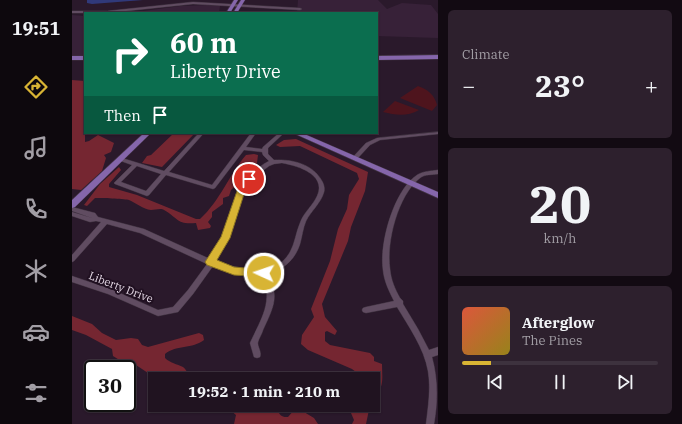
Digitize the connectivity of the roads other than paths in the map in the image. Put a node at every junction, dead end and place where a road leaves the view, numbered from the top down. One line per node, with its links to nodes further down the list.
1 (236, 0): 3 (main road)
2 (243, 0): 3 (main road)
3 (235, 6): 4 (street); 4 (street); 5 (street); 6 (street); 7 (main road); 8 (main road)
4 (291, 10)
5 (107, 12)
6 (126, 12)
7 (229, 12)
8 (235, 12)
9 (72, 13): 10 (street); 11 (street)
10 (84, 13)
11 (84, 15)
12 (438, 57): 13 (main road)
13 (378, 58)
14 (72, 59): 15 (main road)
15 (84, 59)
16 (438, 133): 24 (street)
17 (147, 134): 25 (main road)
18 (201, 134): 29 (street)
19 (253, 134): 22 (street)
20 (281, 134): 23 (street)
21 (301, 134): 24 (main road)
22 (243, 148): 23 (street); 29 (street)
23 (265, 151): 26 (street)
24 (355, 158): 30 (main road)
25 (120, 159): 27 (street); 32 (main road)
26 (272, 162): 38 (street, Liberty Drive); 39 (street)
27 (136, 164): 29 (street); 29 (street)
28 (438, 172): 30 (street)
29 (165, 173)
30 (412, 183): 31 (main road); 41 (street)
31 (438, 195)
32 (72, 205)
33 (72, 209): 35 (street)
34 (72, 214): 35 (street)
35 (96, 219): 36 (street)
36 (104, 222): 37 (street); 38 (street)
37 (72, 259)
38 (210, 262): 39 (street); 40 (street, Liberty Drive)
39 (264, 273): 44 (street)
40 (72, 279)
41 (400, 303): 42 (street); 45 (street)
42 (366, 310)
43 (438, 352): 45 (street)
44 (257, 354)
45 (427, 355): 46 (street)
46 (430, 424)

